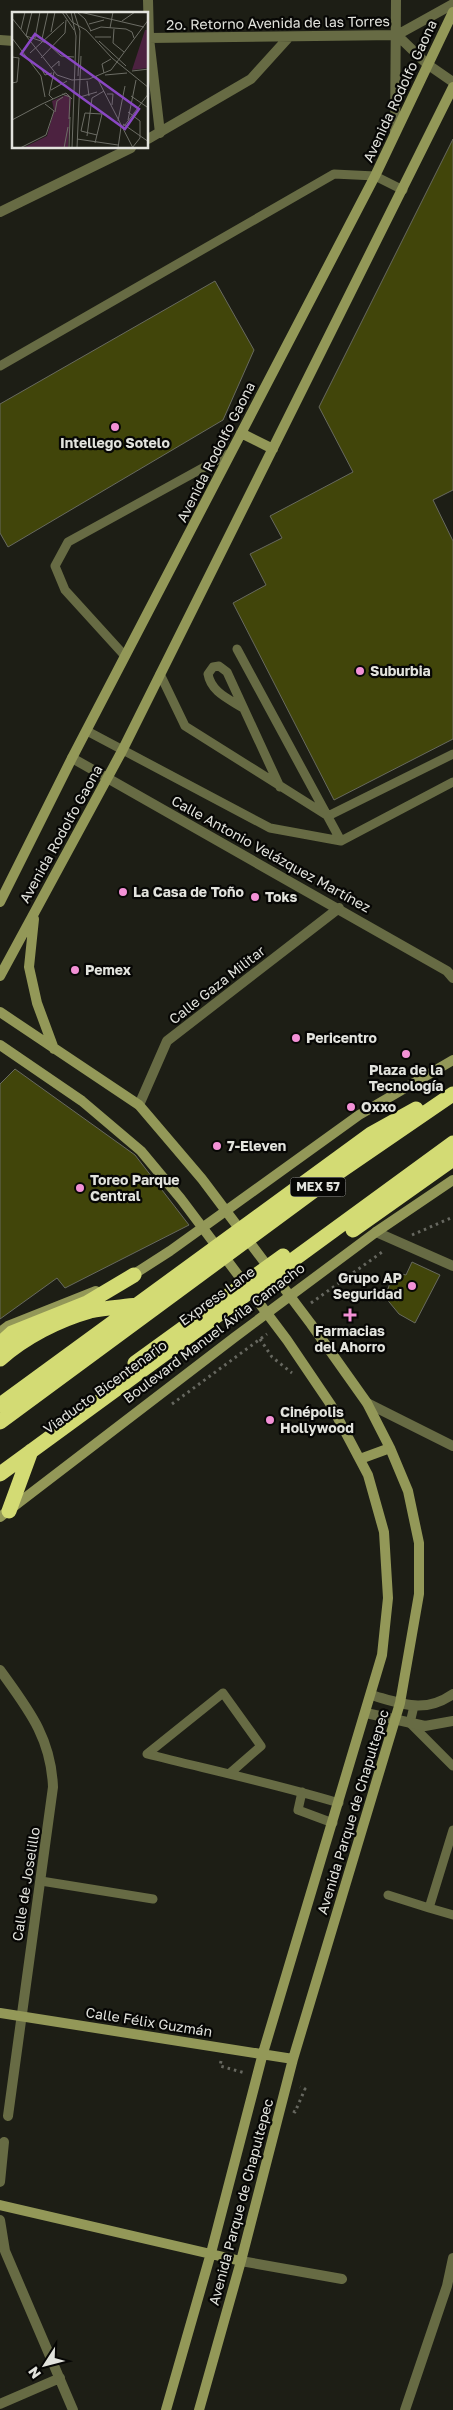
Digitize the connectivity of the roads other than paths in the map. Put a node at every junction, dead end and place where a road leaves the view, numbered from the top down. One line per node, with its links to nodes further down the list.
1 (396, 0): 4 (street)
2 (453, 4): 4 (street)
3 (453, 12): 8 (main road, Avenida Rodolfo Gaona)
4 (397, 35): 5 (street, 2o. Retorno Avenida de las Torres); 8 (street, 2o. Retorno Avenida de las Torres); 12 (street)
5 (289, 37): 6 (street, 2o. Retorno Avenida de las Torres); 11 (street)
6 (149, 38)
7 (149, 46): 11 (street)
8 (427, 64): 9 (street, 2o. Retorno Avenida de las Torres); 12 (main road, Avenida Rodolfo Gaona)
9 (453, 82)
10 (453, 87): 16 (main road, Avenida Rodolfo Gaona)
11 (160, 133): 13 (street)
12 (395, 133): 15 (main road, Avenida Rodolfo Gaona)
13 (149, 138)
14 (129, 149): 17 (street)
15 (375, 176): 16 (lane); 18 (lane); 19 (main road, Avenida Rodolfo Gaona)
16 (403, 190): 20 (main road, Avenida Rodolfo Gaona)
17 (0, 212)
18 (0, 366)
19 (241, 433): 20 (main road); 21 (main road, Avenida Rodolfo Gaona)
20 (273, 449): 24 (main road, Avenida Rodolfo Gaona)
21 (230, 454): 23 (main road, Avenida Rodolfo Gaona); 23 (lane)
22 (237, 649): 33 (lane)
23 (126, 656): 26 (main road, Avenida Rodolfo Gaona)
24 (160, 674): 27 (main road, Avenida Rodolfo Gaona); 32 (lane)
25 (243, 708): 25 (lane); 32 (lane)
26 (87, 731): 27 (lane); 29 (main road, Avenida Rodolfo Gaona)
27 (122, 751): 30 (main road, Avenida Rodolfo Gaona); 34 (lane)
28 (453, 754): 33 (lane)
29 (72, 758): 30 (street, Calle Antonio Velázquez Martínez); 35 (main road, Avenida Rodolfo Gaona)
30 (107, 778): 36 (street, Calle Antonio Velázquez Martínez); 37 (main road, Avenida Rodolfo Gaona)
31 (453, 782): 34 (lane)
32 (280, 787): 33 (lane)
33 (328, 816): 34 (lane)
34 (341, 841)
35 (0, 902)
36 (339, 908): 39 (street, Calle Antonio Velázquez Martínez); 45 (street, Calle Gaza Militar)
37 (34, 913): 38 (main road, Avenida Rodolfo Gaona); 42 (main road)
38 (0, 976)
39 (453, 978)
40 (0, 1012): 42 (main road, Avenida Parque de Chapultepec)
41 (0, 1045): 65 (main road, Avenida Parque de Chapultepec)
42 (54, 1049): 45 (main road, Avenida Parque de Chapultepec)
43 (453, 1060): 52 (main road)
44 (453, 1092): 53 (highway, MEX 57); 60 (highway)
45 (139, 1105): 59 (main road, Avenida Parque de Chapultepec)
46 (453, 1138): 62 (highway, Boulevard Manuel Ávila Camacho / MEX 57)
47 (453, 1144): 67 (highway, Express Lane)
48 (453, 1158): 68 (highway, Viaducto Bicentenario)
49 (453, 1180): 50 (main road, Boulevard Manuel Ávila Camacho)
50 (376, 1232): 51 (street); 69 (main road, Boulevard Manuel Ávila Camacho)
51 (453, 1266)
52 (134, 1275): 54 (highway)
53 (161, 1302): 56 (highway); 57 (highway, MEX 57)
54 (4, 1335): 55 (highway)
55 (0, 1344)
56 (0, 1359)
57 (54, 1382): 58 (highway); 61 (highway, MEX 57)
58 (0, 1399)
59 (367, 1403): 63 (street); 64 (main road, Avenida Parque de Chapultepec)
60 (0, 1405)
61 (0, 1422)
62 (36, 1438): 66 (highway, Boulevard Manuel Ávila Camacho / MEX 57); 69 (highway)
63 (453, 1446)
64 (390, 1448): 65 (main road); 73 (main road, Avenida Parque de Chapultepec)
65 (360, 1459): 72 (main road, Avenida Parque de Chapultepec)
66 (0, 1464)
67 (0, 1474)
68 (0, 1483)
69 (4, 1514)
70 (0, 1670): 85 (street, Calle de Joselillo)
71 (453, 1694): 74 (street)
72 (371, 1695): 73 (street); 75 (main road, Avenida Parque de Chapultepec)
73 (400, 1704): 74 (street); 76 (main road, Avenida Parque de Chapultepec)
74 (414, 1706): 78 (lane)
75 (366, 1713): 76 (street); 82 (main road, Avenida Parque de Chapultepec)
76 (396, 1721): 78 (street); 93 (main road, Avenida Parque de Chapultepec)
77 (453, 1721): 78 (street)
78 (410, 1723): 79 (lane)
79 (453, 1766)
80 (228, 1774): 80 (lane); 81 (lane)
81 (302, 1792): 82 (lane); 83 (lane)
82 (339, 1803): 83 (main road, Avenida Parque de Chapultepec)
83 (333, 1822): 92 (main road, Avenida Parque de Chapultepec)
84 (453, 1830): 88 (lane)
85 (40, 1880): 87 (lane); 91 (street, Calle de Joselillo)
86 (388, 1895): 88 (lane)
87 (153, 1899)
88 (429, 1908): 89 (lane)
89 (453, 1915)
90 (0, 2013): 91 (main road, Calle Félix Guzmán)
91 (20, 2016): 92 (main road, Calle Félix Guzmán); 94 (street, Calle de Joselillo)
92 (263, 2053): 93 (main road, Calle Félix Guzmán); 100 (main road, Avenida Parque de Chapultepec)
93 (293, 2059): 102 (main road, Avenida Parque de Chapultepec)
94 (8, 2116)
95 (4, 2142): 96 (street)
96 (0, 2182)
97 (0, 2205): 100 (main road)
98 (0, 2220): 99 (street)
99 (2, 2252): 104 (street)
100 (211, 2253): 102 (main road); 107 (main road, Avenida Parque de Chapultepec)
101 (453, 2258): 109 (street)
102 (242, 2261): 103 (street); 108 (main road, Avenida Parque de Chapultepec)
103 (342, 2279)
104 (60, 2378): 105 (street); 106 (street)
105 (0, 2404)
106 (74, 2410)
107 (166, 2410)
108 (199, 2410)
109 (405, 2410)

